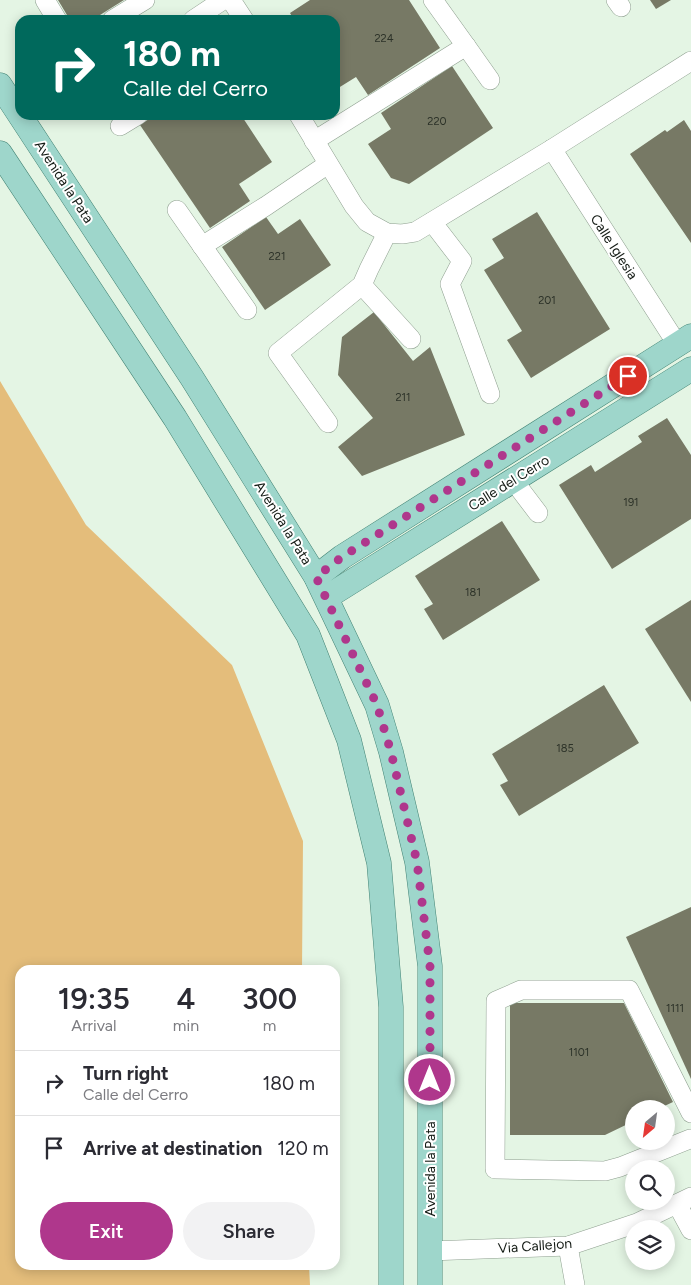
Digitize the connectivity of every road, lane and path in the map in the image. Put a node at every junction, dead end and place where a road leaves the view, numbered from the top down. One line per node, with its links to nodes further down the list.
1 (45, 0): 5 (street)
2 (145, 0): 6 (street)
3 (433, 0): 8 (street)
4 (236, 6): 7 (street)
5 (55, 15)
6 (120, 15)
7 (208, 15)
8 (466, 46): 10 (street); 17 (street)
9 (688, 68): 18 (street)
10 (490, 80)
11 (0, 85): 12 (main road, Avenida la Pata)
12 (15, 108)
13 (23, 120): 34 (main road, Avenida la Pata)
14 (130, 120): 16 (street)
15 (303, 120): 17 (street)
16 (120, 126)
17 (314, 141): 20 (street)
18 (552, 149): 22 (street); 28 (street, Calle Iglesia)
19 (0, 154): 35 (main road)
20 (328, 164): 23 (street); 24 (street)
21 (176, 210): 24 (street)
22 (432, 222): 23 (street); 30 (street)
23 (387, 233): 25 (street)
24 (202, 246): 26 (street)
25 (362, 286): 27 (street); 31 (street)
26 (246, 310)
27 (410, 338)
28 (684, 340): 34 (main road, Calle del Cerro)
29 (689, 375): 32 (main road, Calle del Cerro)
30 (490, 394)
31 (328, 423)
32 (513, 480): 33 (street); 34 (main road, Calle del Cerro)
33 (538, 513)
34 (322, 587): 35 (main road); 41 (main road, Avenida la Pata)
35 (308, 635): 42 (main road)
36 (691, 1113): 37 (street)
37 (691, 1134)
38 (684, 1200): 39 (street); 40 (street, Via Callejon)
39 (691, 1230)
40 (568, 1246): 41 (street, Via Callejon); 44 (street)
41 (430, 1250): 43 (main road, Avenida la Pata)
42 (391, 1285)
43 (430, 1285)
44 (575, 1285)

